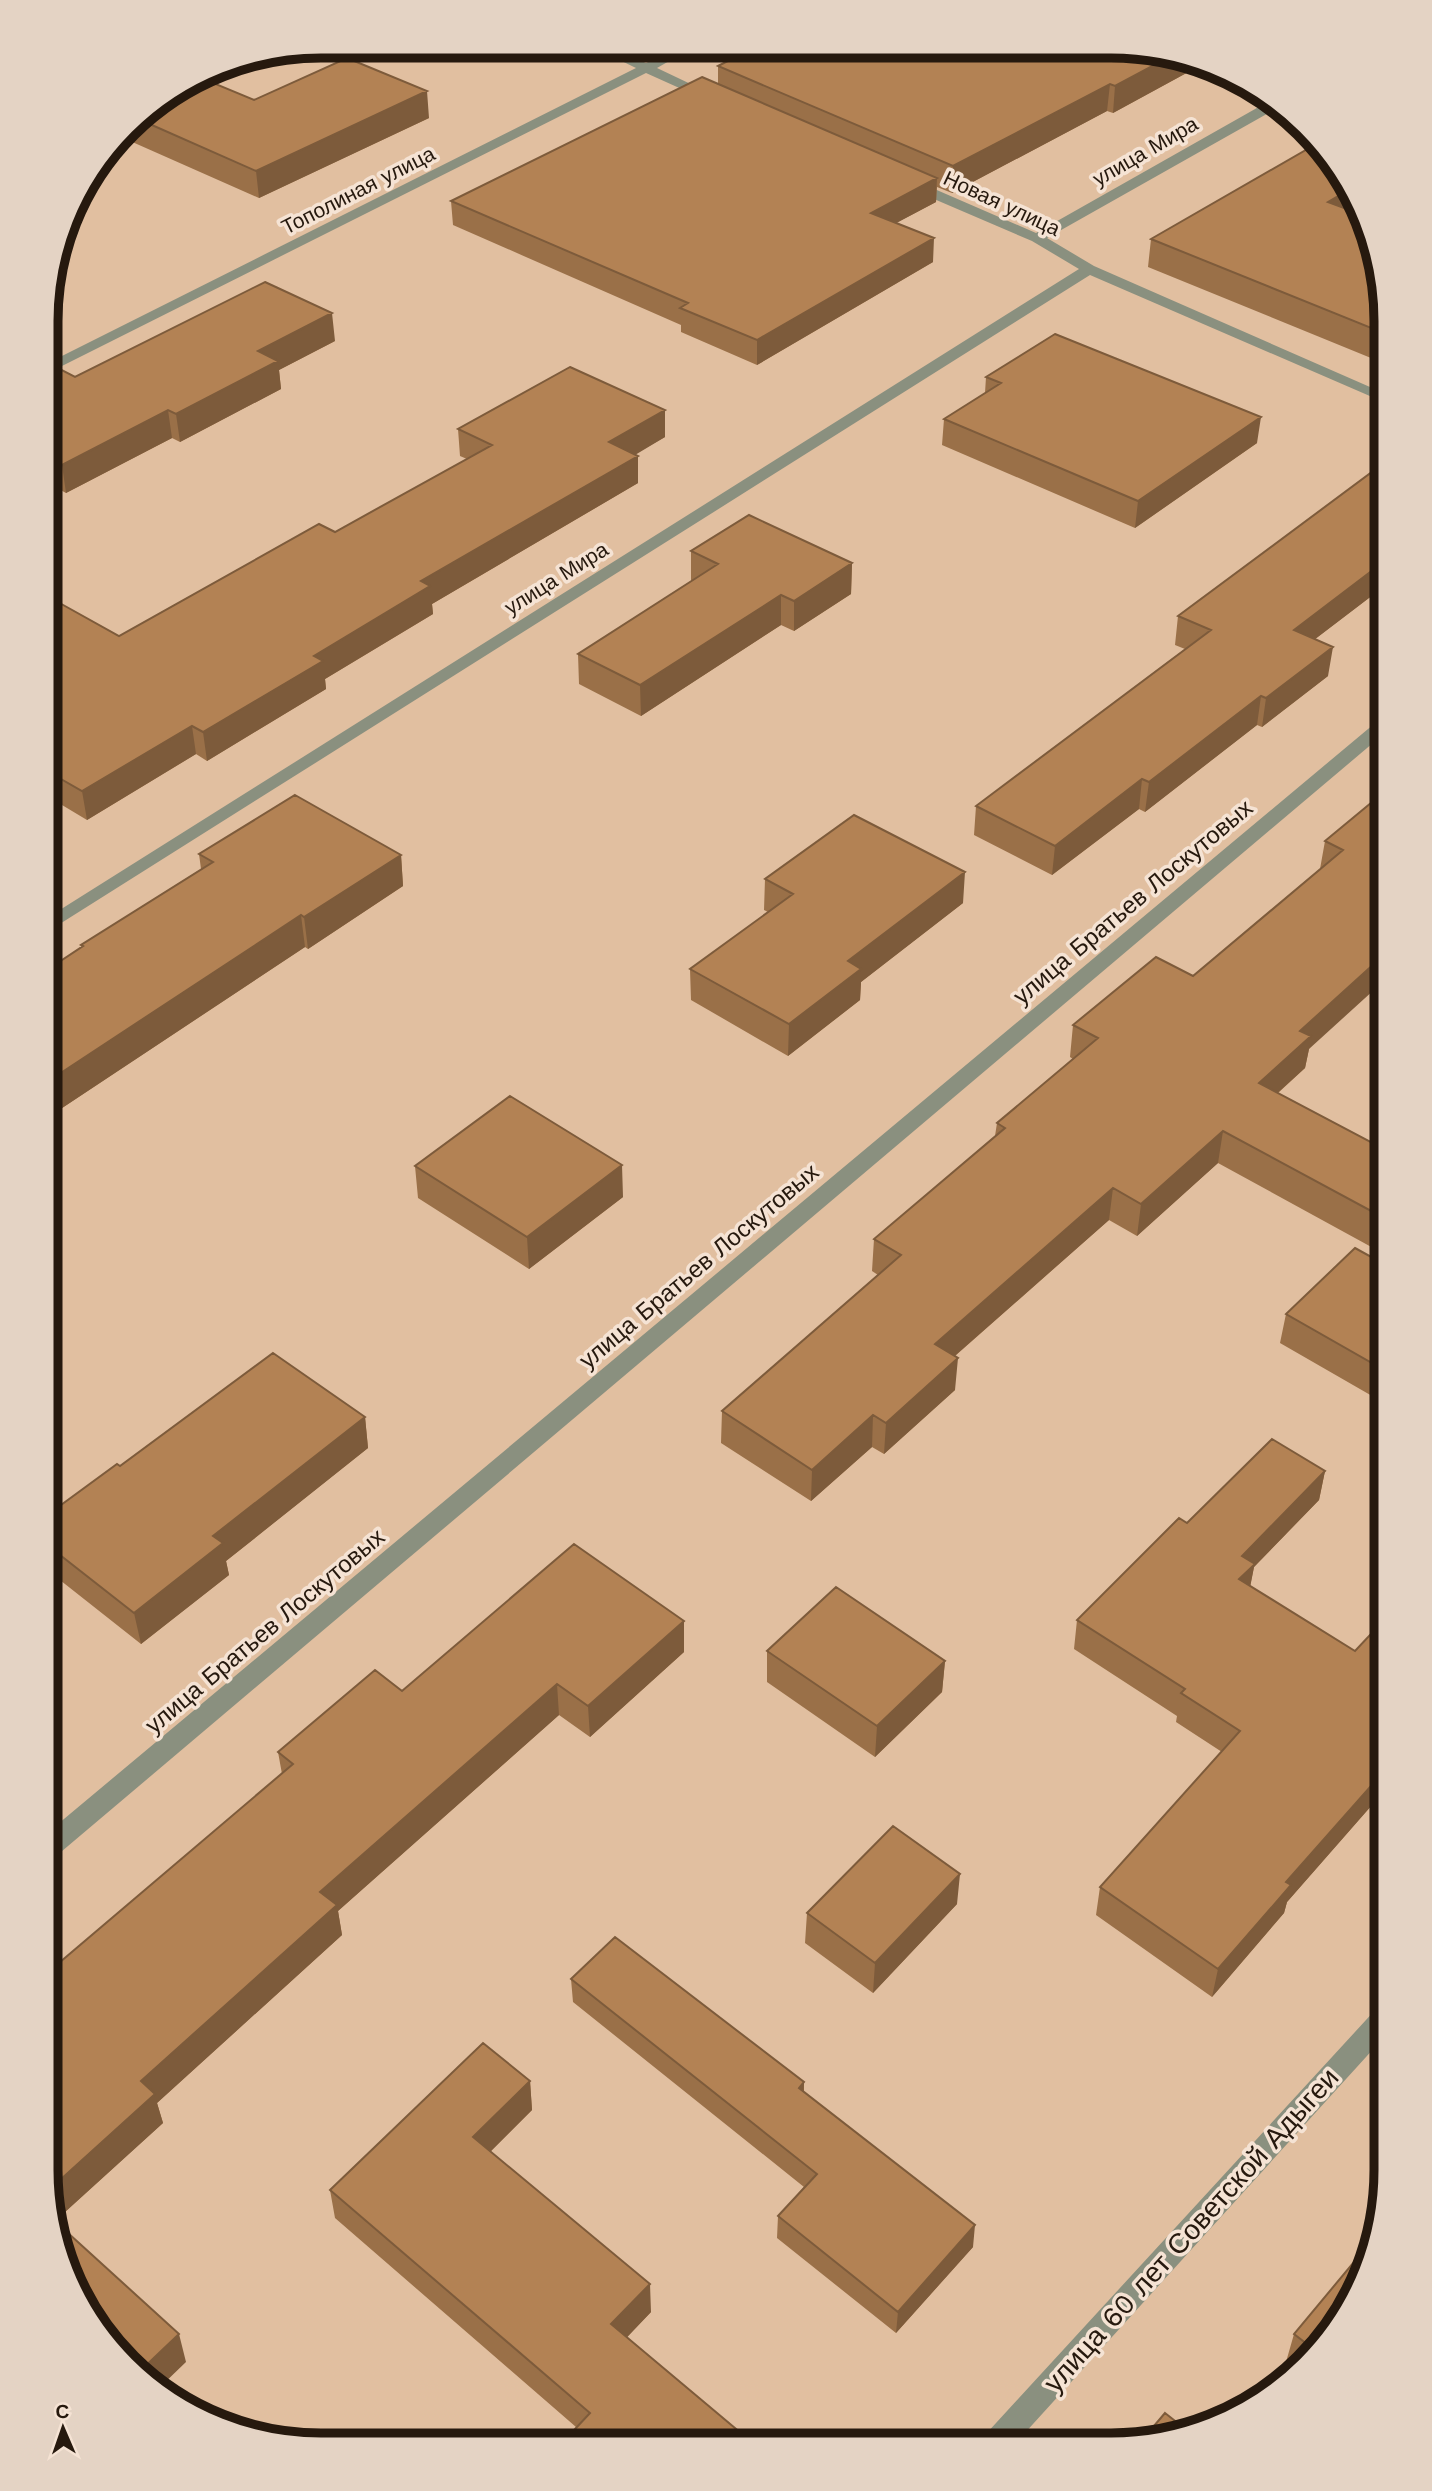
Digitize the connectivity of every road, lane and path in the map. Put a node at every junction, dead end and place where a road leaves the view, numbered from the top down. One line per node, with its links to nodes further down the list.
1 (623, 58): 3 (street)
2 (666, 58): 3 (street, Тополиная улица)
3 (645, 68): 4 (street); 9 (street, Тополиная улица)
4 (721, 101)
5 (1266, 109): 7 (street, улица Мира)
6 (898, 178): 7 (street, Новая улица)
7 (1037, 238): 8 (street, Новая улица)
8 (1088, 270): 10 (street, Новая улица); 12 (street, улица Мира)
9 (58, 364)
10 (1374, 394)
11 (1374, 733): 13 (street, улица Братьев Лоскутовых)
12 (58, 919)
13 (58, 1839)
14 (1374, 2029): 15 (street, улица 60 лет Советской Адыгеи)
15 (1006, 2433)

